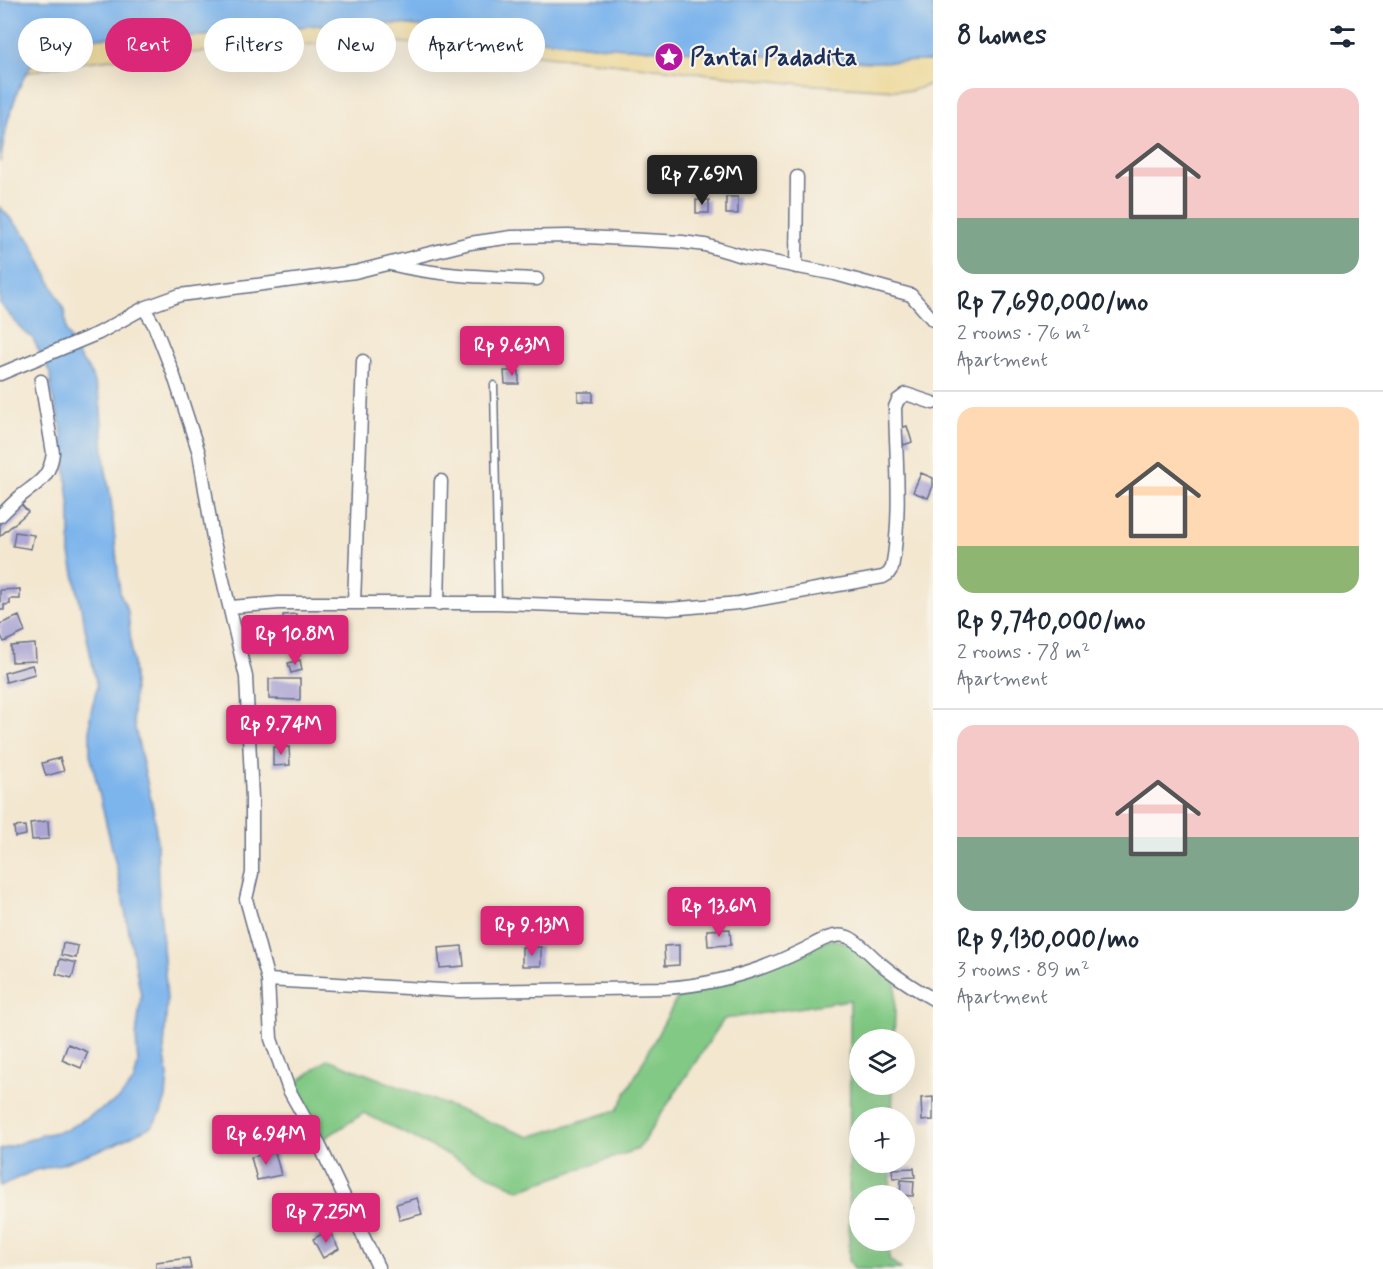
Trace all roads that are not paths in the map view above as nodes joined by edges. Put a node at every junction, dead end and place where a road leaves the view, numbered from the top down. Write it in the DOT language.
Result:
graph roads {
  1 [pos="797,177"];
  2 [pos="388,263"];
  3 [pos="796,267"];
  4 [pos="537,279"];
  5 [pos="144,308"];
  6 [pos="933,320"];
  7 [pos="363,361"];
  8 [pos="2,373"];
  9 [pos="41,381"];
  10 [pos="494,385"];
  11 [pos="933,403"];
  12 [pos="441,481"];
  13 [pos="0,516"];
  14 [pos="354,603"];
  15 [pos="498,603"];
  16 [pos="438,604"];
  17 [pos="231,607"];
  18 [pos="268,980"];
  19 [pos="933,999"];
  20 [pos="379,1269"];
  1 -- 3 [label="street"];
  2 -- 3 [label="street"];
  2 -- 4 [label="street"];
  2 -- 5 [label="street"];
  3 -- 6 [label="street"];
  5 -- 8 [label="street"];
  5 -- 17 [label="street"];
  7 -- 14 [label="street"];
  9 -- 13 [label="street"];
  10 -- 15 [label="lane"];
  11 -- 15 [label="street"];
  12 -- 16 [label="street"];
  14 -- 16 [label="street"];
  14 -- 17 [label="street"];
  15 -- 16 [label="street"];
  17 -- 18 [label="street"];
  18 -- 19 [label="street"];
  18 -- 20 [label="street"];
}
